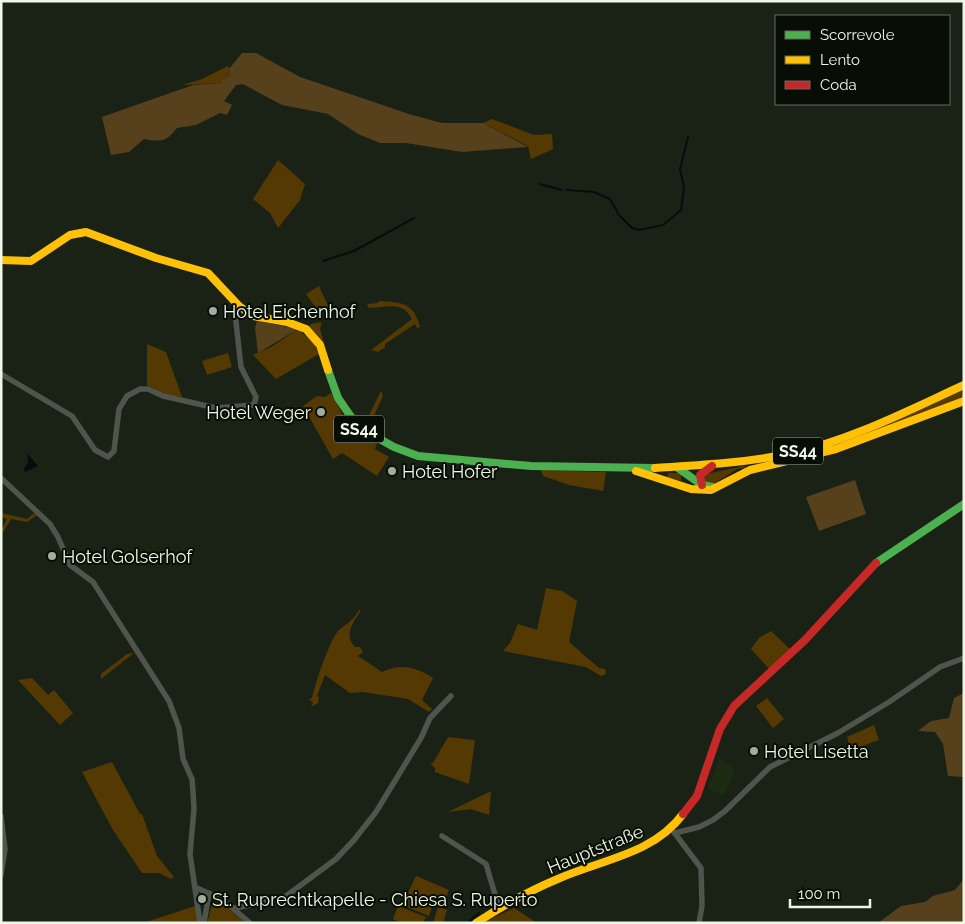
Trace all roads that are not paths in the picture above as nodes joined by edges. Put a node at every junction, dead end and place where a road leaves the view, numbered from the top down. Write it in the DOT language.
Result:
graph roads {
  1 [pos="1,260"];
  2 [pos="239,306"];
  3 [pos="1,374"];
  4 [pos="964,385"];
  5 [pos="964,401"];
  6 [pos="695,466"];
  7 [pos="712,466"];
  8 [pos="610,468"];
  9 [pos="678,468"];
  10 [pos="686,471"];
  11 [pos="1,478"];
  12 [pos="704,486"];
  13 [pos="717,486"];
  14 [pos="694,490"];
  15 [pos="964,504"];
  16 [pos="964,658"];
  17 [pos="450,696"];
  18 [pos="1,816"];
  19 [pos="673,831"];
  20 [pos="442,836"];
  21 [pos="1,875"];
  22 [pos="196,888"];
  23 [pos="209,892"];
  24 [pos="235,908"];
  25 [pos="499,908"];
  26 [pos="202,923"];
  27 [pos="250,923"];
  28 [pos="476,923"];
  29 [pos="699,923"];
  1 -- 2 [label="street, SS44"];
  2 -- 3 [label="street"];
  2 -- 8 [label="street, SS44"];
  4 -- 7 [label="street, SS44"];
  5 -- 13 [label="street"];
  6 -- 7 [label="street, SS44"];
  6 -- 9 [label="street, SS44"];
  6 -- 10 [label="street"];
  7 -- 12 [label="street"];
  8 -- 9 [label="street, SS44"];
  8 -- 14 [label="street"];
  9 -- 10 [label="street"];
  10 -- 12 [label="street"];
  10 -- 14 [label="street"];
  11 -- 22 [label="street"];
  12 -- 13 [label="street"];
  13 -- 14 [label="street"];
  15 -- 19 [label="street, Hauptstraße"];
  16 -- 19 [label="street"];
  17 -- 24 [label="street"];
  18 -- 21 [label="street"];
  19 -- 25 [label="street, Hauptstraße"];
  19 -- 29 [label="street"];
  20 -- 25 [label="street"];
  22 -- 23 [label="street"];
  22 -- 26 [label="street"];
  23 -- 24 [label="street"];
  23 -- 26 [label="street"];
  24 -- 27 [label="street"];
  25 -- 28 [label="street, Hauptstraße"];
}
